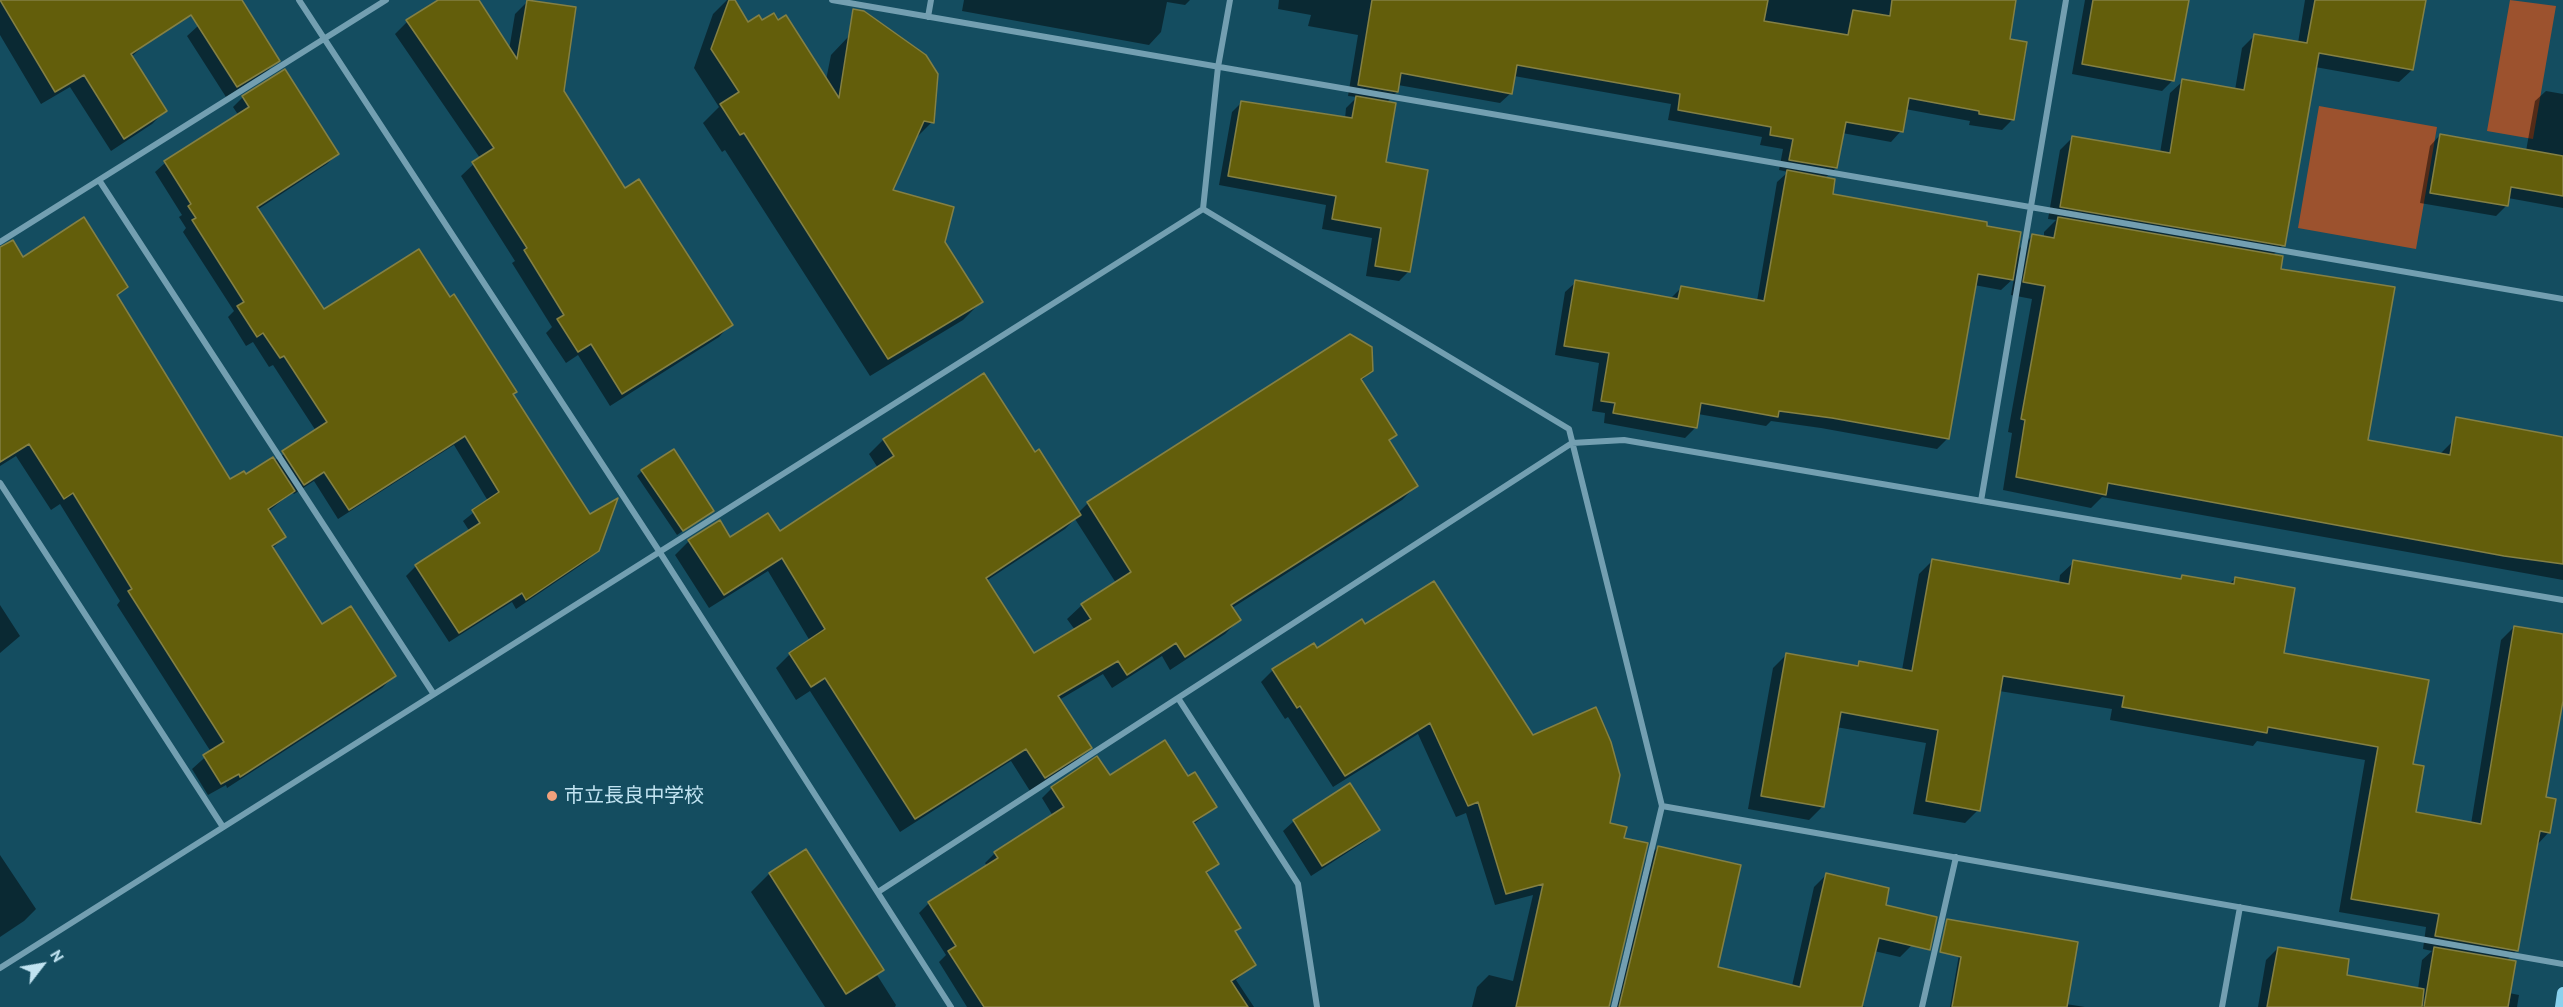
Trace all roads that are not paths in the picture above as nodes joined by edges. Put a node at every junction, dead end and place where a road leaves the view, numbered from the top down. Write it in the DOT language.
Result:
graph roads {
  1 [pos="299,0"];
  2 [pos="386,0"];
  3 [pos="832,0"];
  4 [pos="931,0"];
  5 [pos="1230,0"];
  6 [pos="2066,0"];
  7 [pos="928,16"];
  8 [pos="325,39"];
  9 [pos="1218,67"];
  10 [pos="99,180"];
  11 [pos="2031,207"];
  12 [pos="1203,209"];
  13 [pos="0,242"];
  14 [pos="2563,299"];
  15 [pos="1572,443"];
  16 [pos="0,483"];
  17 [pos="1982,501"];
  18 [pos="659,551"];
  19 [pos="2563,600"];
  20 [pos="433,693"];
  21 [pos="1178,699"];
  22 [pos="1662,806"];
  23 [pos="223,827"];
  24 [pos="1956,857"];
  25 [pos="878,892"];
  26 [pos="2240,907"];
  27 [pos="2563,964"];
  28 [pos="0,968"];
  29 [pos="2563,993"];
  30 [pos="951,1007"];
  31 [pos="1317,1007"];
  32 [pos="1614,1007"];
  33 [pos="1922,1007"];
  34 [pos="2222,1007"];
  35 [pos="2561,1007"];
  1 -- 8 [label="street"];
  2 -- 8 [label="street"];
  3 -- 7 [label="street"];
  4 -- 7 [label="street"];
  5 -- 9 [label="street"];
  6 -- 11 [label="street"];
  7 -- 9 [label="street"];
  8 -- 10 [label="street"];
  8 -- 18 [label="street"];
  9 -- 11 [label="street"];
  9 -- 12 [label="street"];
  10 -- 13 [label="street"];
  10 -- 20 [label="street"];
  11 -- 14 [label="street"];
  11 -- 17 [label="street"];
  12 -- 15 [label="street"];
  12 -- 18 [label="street"];
  15 -- 17 [label="street"];
  15 -- 21 [label="street"];
  15 -- 22 [label="street"];
  16 -- 23 [label="street"];
  17 -- 19 [label="street"];
  18 -- 20 [label="street"];
  18 -- 25 [label="street"];
  20 -- 23 [label="street"];
  21 -- 25 [label="street"];
  21 -- 31 [label="street"];
  22 -- 24 [label="street"];
  22 -- 32 [label="street"];
  23 -- 28 [label="street"];
  24 -- 26 [label="street"];
  24 -- 33 [label="street"];
  25 -- 30 [label="street"];
  26 -- 27 [label="street"];
  26 -- 34 [label="street"];
  29 -- 35 [label="street"];
}
